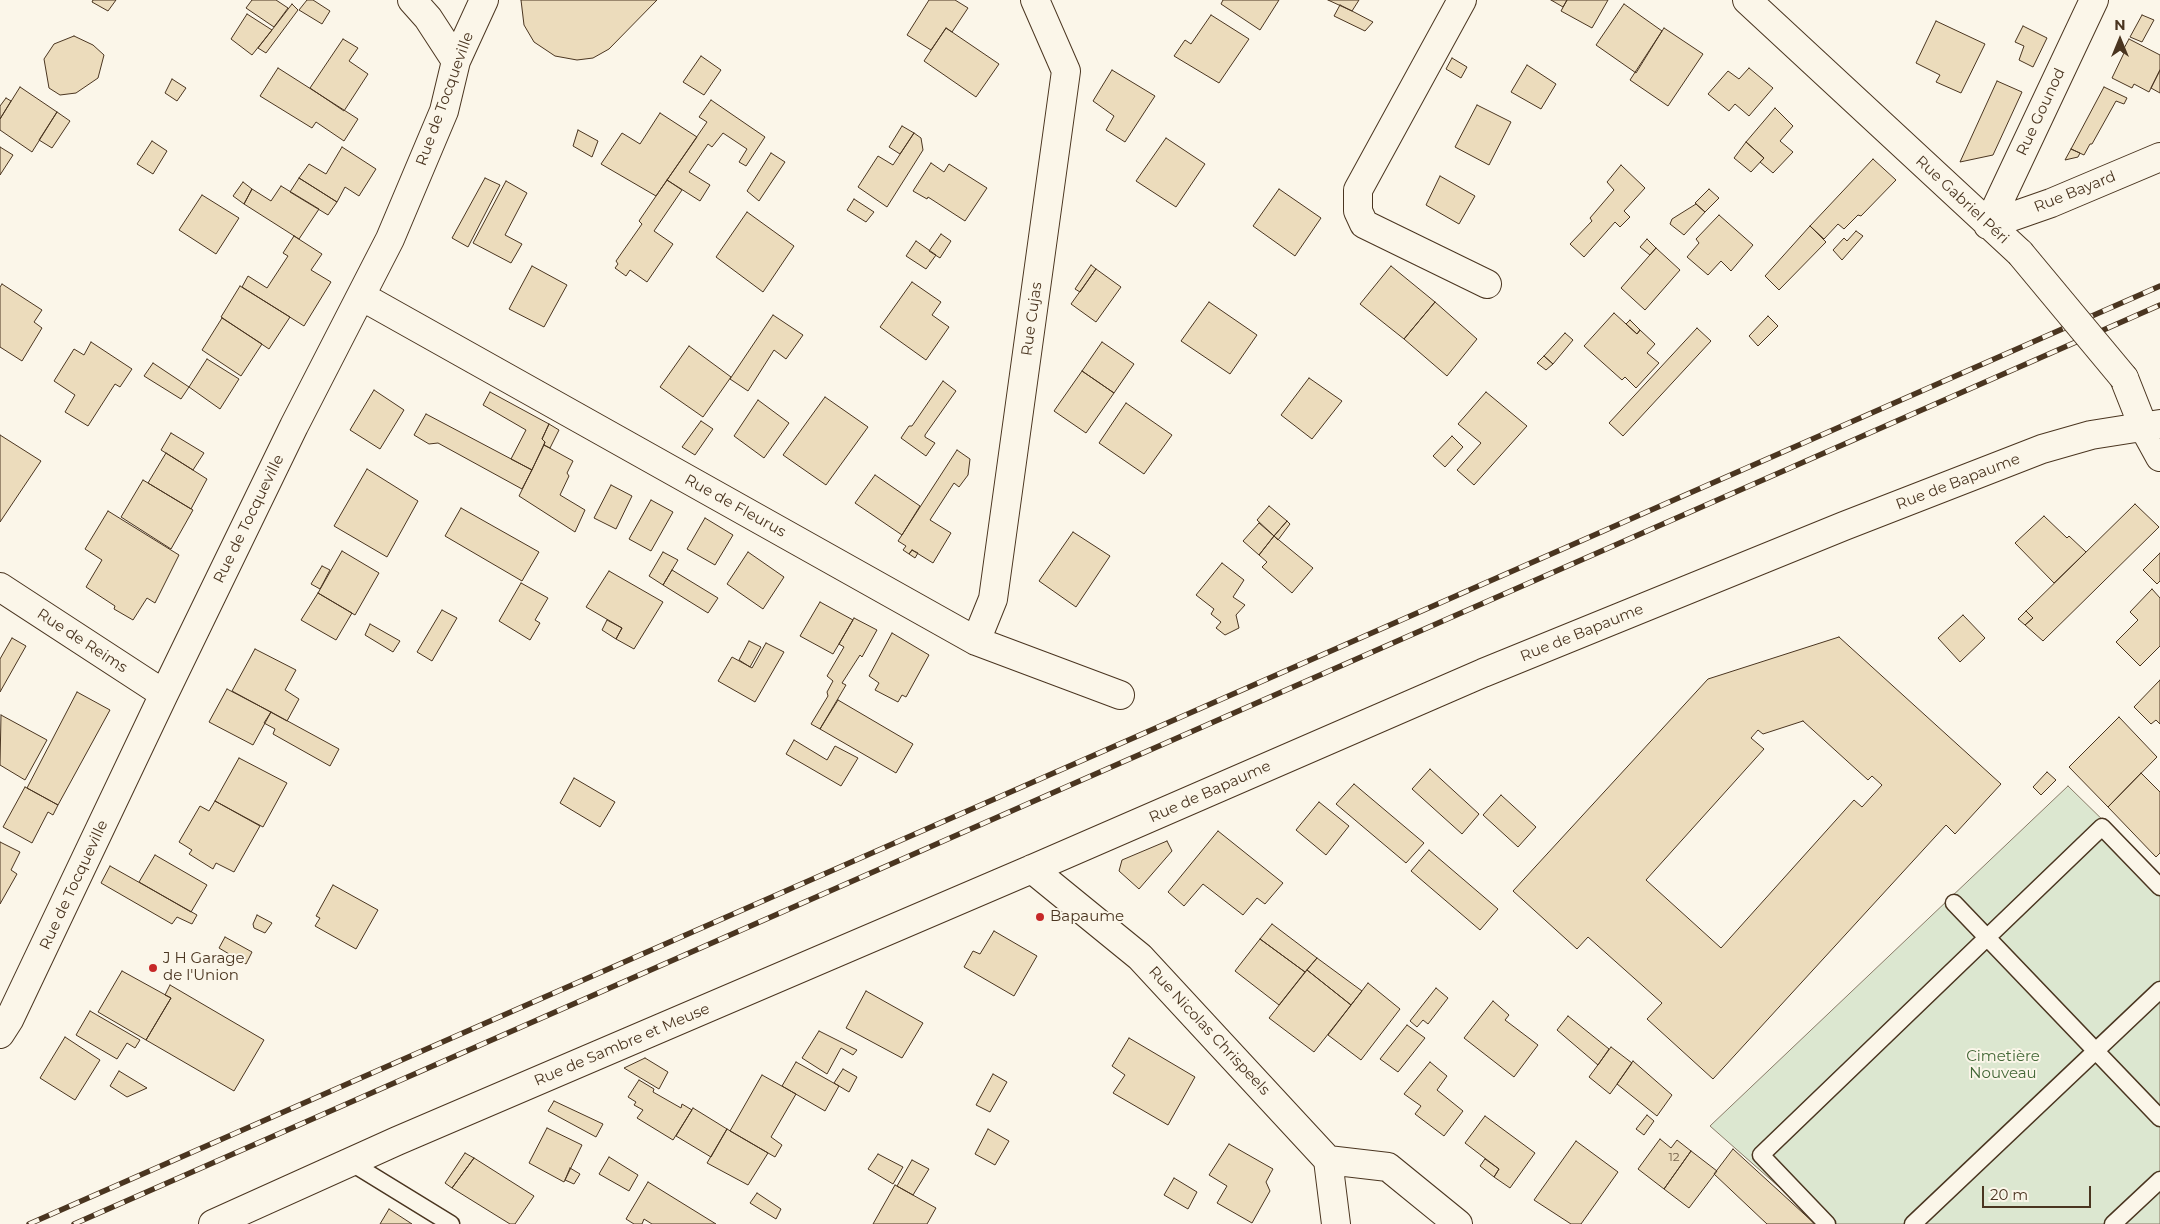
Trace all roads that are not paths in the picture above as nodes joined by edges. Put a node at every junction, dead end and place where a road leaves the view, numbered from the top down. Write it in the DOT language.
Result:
graph roads {
  1 [pos="412,0"];
  2 [pos="484,0"];
  3 [pos="1035,0"];
  4 [pos="1462,0"];
  5 [pos="1747,0"];
  6 [pos="2094,0"];
  7 [pos="456,61"];
  8 [pos="2160,157"];
  9 [pos="1988,225"];
  10 [pos="1487,284"];
  11 [pos="361,296"];
  12 [pos="2151,425"];
  13 [pos="2160,457"];
  14 [pos="0,587"];
  15 [pos="976,641"];
  16 [pos="164,694"];
  17 [pos="1120,695"];
  18 [pos="1032,869"];
  19 [pos="2160,886"];
  20 [pos="1954,903"];
  21 [pos="1988,938"];
  22 [pos="2160,990"];
  23 [pos="0,1034"];
  24 [pos="2096,1051"];
  25 [pos="2160,1118"];
  26 [pos="1328,1160"];
  27 [pos="350,1162"];
  28 [pos="2160,1180"];
  29 [pos="1333,1222"];
  30 [pos="213,1224"];
  31 [pos="451,1224"];
  32 [pos="1458,1224"];
  33 [pos="1827,1224"];
  34 [pos="1914,1224"];
  35 [pos="2113,1224"];
  1 -- 7 [label="street"];
  2 -- 7 [label="street, Rue de Tocqueville"];
  3 -- 15 [label="street, Rue Cujas"];
  4 -- 10 [label="street"];
  5 -- 9 [label="street, Rue Gabriel Péri"];
  6 -- 9 [label="street, Rue Gounod"];
  7 -- 11 [label="street, Rue de Tocqueville"];
  8 -- 9 [label="street, Rue Bayard"];
  9 -- 12 [label="street, Rue Gabriel Péri, bridge"];
  11 -- 15 [label="street, Rue de Fleurus"];
  11 -- 16 [label="street, Rue de Tocqueville"];
  12 -- 13 [label="street, Rue Gabriel Péri"];
  12 -- 18 [label="street, Rue de Bapaume"];
  14 -- 16 [label="street, Rue de Reims"];
  15 -- 17 [label="street, Rue de Fleurus"];
  16 -- 23 [label="street, Rue de Tocqueville"];
  18 -- 26 [label="street, Rue Nicolas Chrispeels"];
  18 -- 27 [label="street, Rue de Sambre et Meuse"];
  19 -- 21 [label="lane"];
  20 -- 21 [label="lane"];
  21 -- 24 [label="lane"];
  21 -- 33 [label="lane"];
  22 -- 24 [label="lane"];
  24 -- 25 [label="lane"];
  24 -- 34 [label="lane"];
  26 -- 29 [label="street"];
  26 -- 32 [label="street"];
  27 -- 30 [label="street, Rue de Sambre et Meuse"];
  27 -- 31 [label="lane"];
  28 -- 35 [label="lane"];
}
